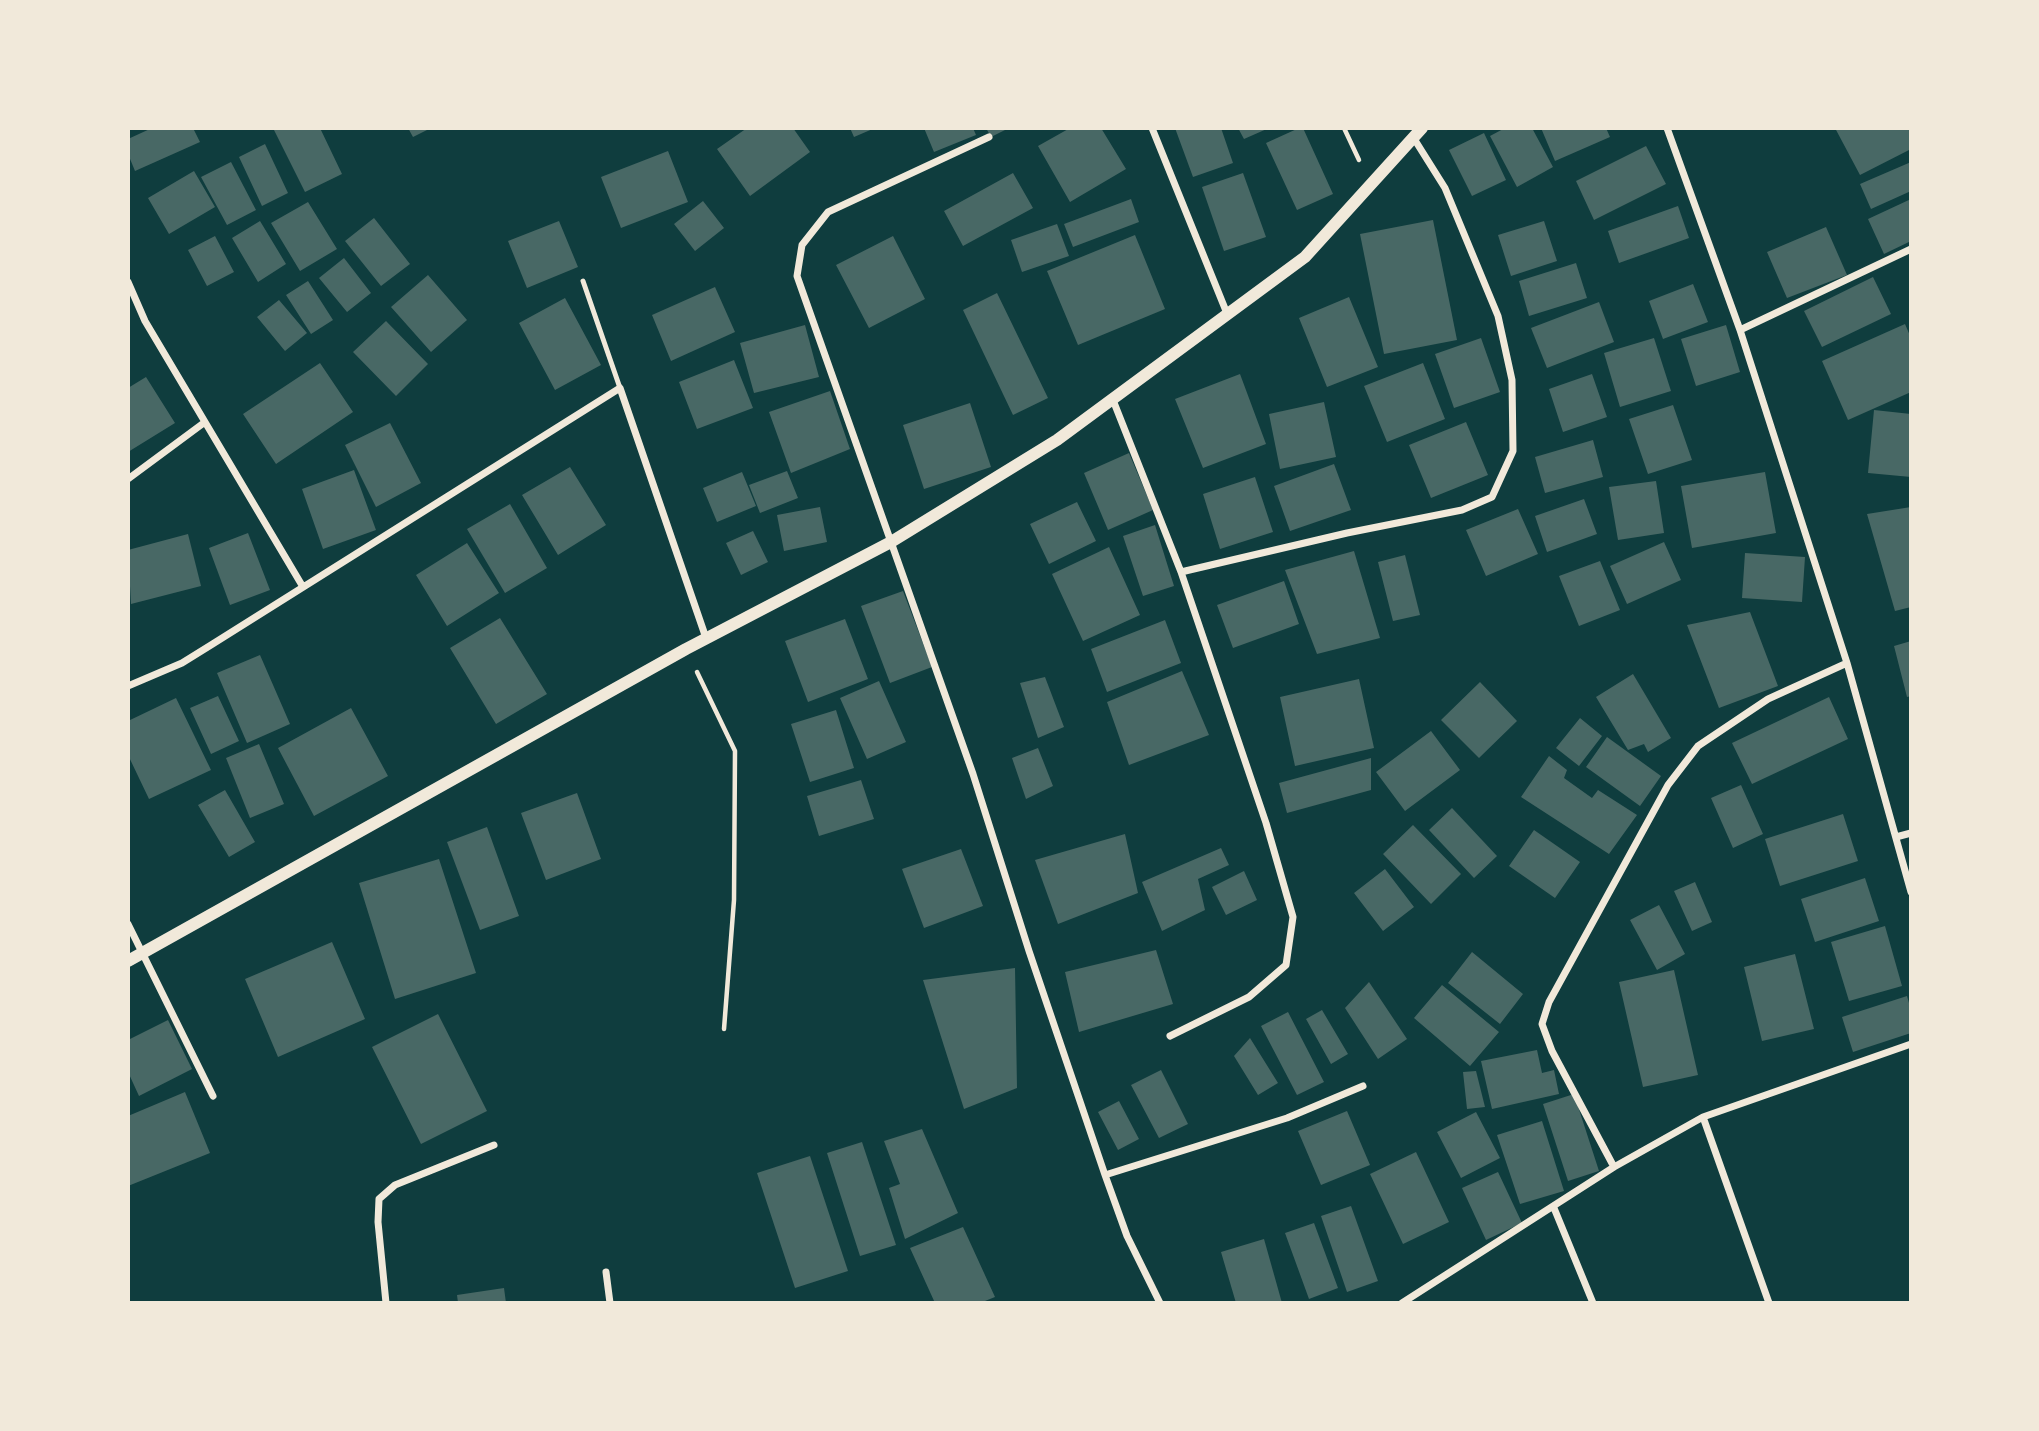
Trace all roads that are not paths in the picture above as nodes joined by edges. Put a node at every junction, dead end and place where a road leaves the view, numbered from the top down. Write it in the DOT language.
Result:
graph roads {
  1 [pos="1152,128"];
  2 [pos="1667,128"];
  3 [pos="1418,132"];
  4 [pos="989,137"];
  5 [pos="1911,249"];
  6 [pos="583,281"];
  7 [pos="128,282"];
  8 [pos="1228,316"];
  9 [pos="1740,330"];
  10 [pos="620,388"];
  11 [pos="1113,400"];
  12 [pos="205,422"];
  13 [pos="128,479"];
  14 [pos="891,542"];
  15 [pos="1181,572"];
  16 [pos="303,587"];
  17 [pos="706,638"];
  18 [pos="1847,663"];
  19 [pos="128,686"];
  20 [pos="1911,832"];
  21 [pos="1896,837"];
  22 [pos="1911,892"];
  23 [pos="128,924"];
  24 [pos="140,954"];
  25 [pos="128,961"];
  26 [pos="1170,1036"];
  27 [pos="1911,1044"];
  28 [pos="1363,1086"];
  29 [pos="213,1096"];
  30 [pos="1703,1117"];
  31 [pos="494,1145"];
  32 [pos="1614,1167"];
  33 [pos="1105,1175"];
  34 [pos="1554,1208"];
  35 [pos="606,1272"];
  36 [pos="386,1303"];
  37 [pos="610,1303"];
  38 [pos="1160,1303"];
  39 [pos="1402,1303"];
  40 [pos="1593,1303"];
  41 [pos="1769,1303"];
  1 -- 8 [label="street"];
  2 -- 9 [label="street"];
  3 -- 8 [label="street"];
  3 -- 15 [label="street"];
  4 -- 14 [label="street"];
  5 -- 9 [label="street"];
  6 -- 10 [label="lane"];
  7 -- 12 [label="street"];
  8 -- 11 [label="street"];
  9 -- 18 [label="street"];
  10 -- 16 [label="street"];
  10 -- 17 [label="street"];
  11 -- 14 [label="street"];
  11 -- 15 [label="street"];
  12 -- 13 [label="street"];
  12 -- 16 [label="street"];
  14 -- 17 [label="street"];
  14 -- 33 [label="street"];
  15 -- 26 [label="street"];
  16 -- 19 [label="street"];
  17 -- 24 [label="street"];
  18 -- 21 [label="street"];
  18 -- 32 [label="street"];
  20 -- 21 [label="street"];
  21 -- 22 [label="street"];
  23 -- 24 [label="street"];
  24 -- 25 [label="street"];
  24 -- 29 [label="street"];
  27 -- 30 [label="street"];
  28 -- 33 [label="street"];
  30 -- 32 [label="street"];
  30 -- 41 [label="street"];
  31 -- 36 [label="street"];
  32 -- 34 [label="street"];
  33 -- 38 [label="street"];
  34 -- 39 [label="street"];
  34 -- 40 [label="street"];
  35 -- 37 [label="street"];
}
